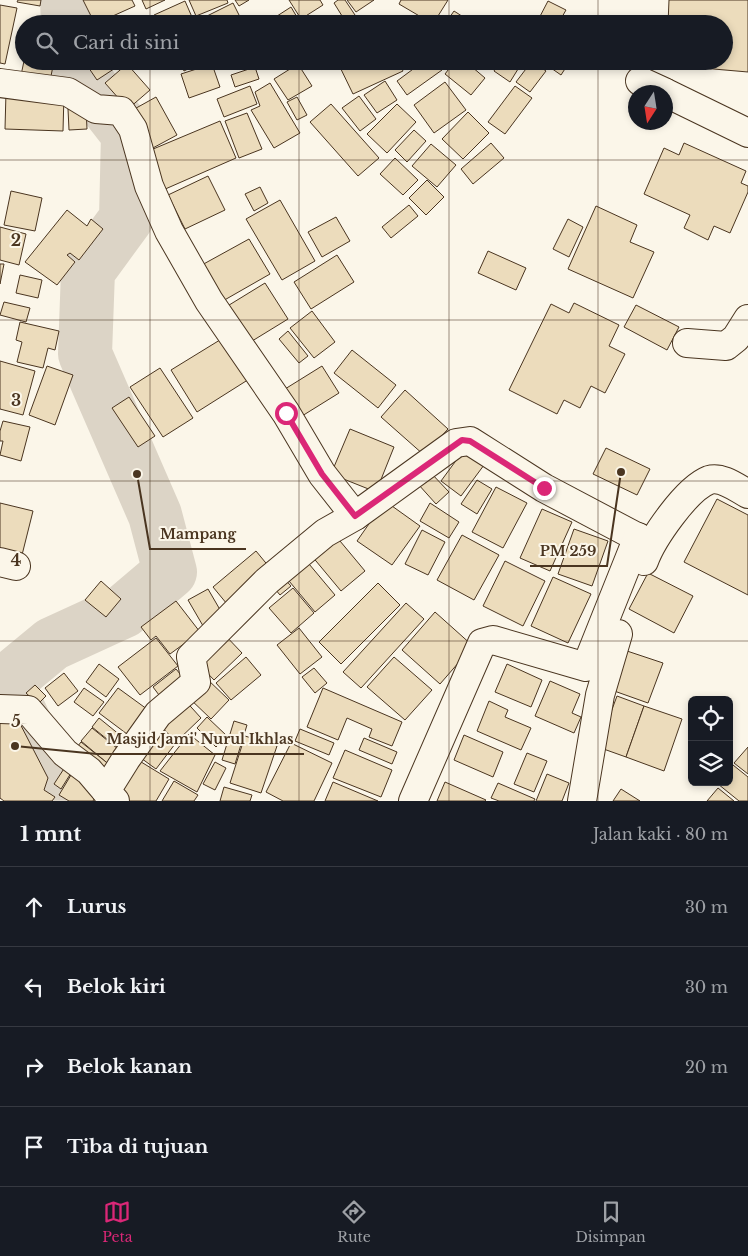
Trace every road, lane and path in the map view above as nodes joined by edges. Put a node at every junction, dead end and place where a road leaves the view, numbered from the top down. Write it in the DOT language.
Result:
graph roads {
  1 [pos="640,81"];
  2 [pos="0,83"];
  3 [pos="648,85"];
  4 [pos="673,97"];
  5 [pos="748,133"];
  6 [pos="748,319"];
  7 [pos="687,343"];
  8 [pos="748,494"];
  9 [pos="355,516"];
  10 [pos="644,540"];
  11 [pos="9,710"];
  12 [pos="111,796"];
  13 [pos="413,801"];
  14 [pos="582,801"];
  1 -- 3 [label="street"];
  2 -- 9 [label="street"];
  4 -- 5 [label="street"];
  6 -- 7 [label="street"];
  8 -- 10 [label="street"];
  9 -- 10 [label="street"];
  9 -- 12 [label="street"];
  10 -- 13 [label="street"];
  10 -- 14 [label="street"];
  11 -- 12 [label="street"];
}
